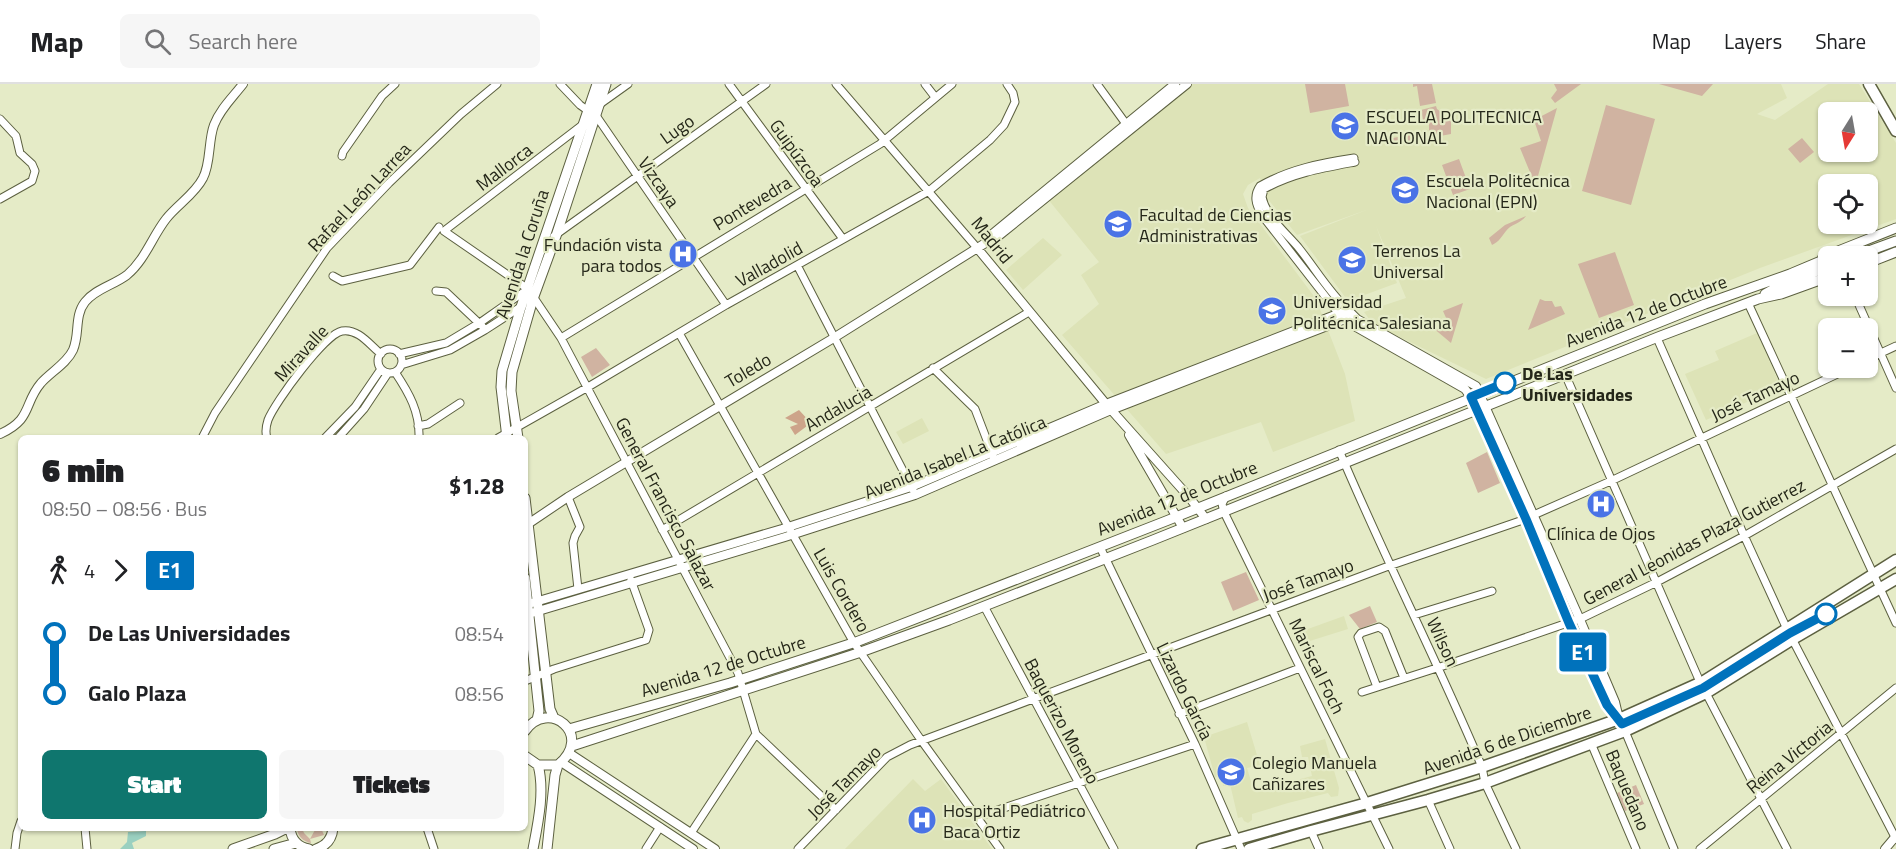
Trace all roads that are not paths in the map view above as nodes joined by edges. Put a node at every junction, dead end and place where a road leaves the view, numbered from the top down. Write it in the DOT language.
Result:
graph roads {
  1 [pos="243,84"];
  2 [pos="395,84"];
  3 [pos="497,84"];
  4 [pos="560,84"];
  5 [pos="597,84"];
  6 [pos="606,84"];
  7 [pos="628,84"];
  8 [pos="729,84"];
  9 [pos="766,84"];
  10 [pos="836,84"];
  11 [pos="925,84"];
  12 [pos="951,84"];
  13 [pos="1007,84"];
  14 [pos="1097,84"];
  15 [pos="1175,84"];
  16 [pos="1187,84"];
  17 [pos="1869,84"];
  18 [pos="935,97"];
  19 [pos="741,102"];
  20 [pos="599,105"];
  21 [pos="591,113"];
  22 [pos="0,119"];
  23 [pos="582,126"];
  24 [pos="1128,127"];
  25 [pos="1896,131"];
  26 [pos="884,141"];
  27 [pos="342,156"];
  28 [pos="1352,160"];
  29 [pos="637,176"];
  30 [pos="804,189"];
  31 [pos="929,191"];
  32 [pos="0,199"];
  33 [pos="1896,228"];
  34 [pos="441,229"];
  35 [pos="546,233"];
  36 [pos="1896,234"];
  37 [pos="556,237"];
  38 [pos="843,239"];
  39 [pos="1896,241"];
  40 [pos="1862,246"];
  41 [pos="1896,247"];
  42 [pos="1878,248"];
  43 [pos="978,249"];
  44 [pos="1896,252"];
  45 [pos="1878,253"];
  46 [pos="693,257"];
  47 [pos="1878,258"];
  48 [pos="1818,262"];
  49 [pos="797,265"];
  50 [pos="1818,273"];
  51 [pos="1790,274"];
  52 [pos="333,276"];
  53 [pos="1818,281"];
  54 [pos="528,290"];
  55 [pos="436,291"];
  56 [pos="533,299"];
  57 [pos="1758,299"];
  58 [pos="1748,303"];
  59 [pos="726,305"];
  60 [pos="1859,306"];
  61 [pos="521,307"];
  62 [pos="1029,312"];
  63 [pos="1346,315"];
  64 [pos="1675,316"];
  65 [pos="481,322"];
  66 [pos="485,330"];
  67 [pos="679,333"];
  68 [pos="835,337"];
  69 [pos="561,338"];
  70 [pos="1657,338"];
  71 [pos="1608,343"];
  72 [pos="1896,346"];
  73 [pos="1880,353"];
  74 [pos="381,354"];
  75 [pos="399,354"];
  76 [pos="1596,362"];
  77 [pos="402,365"];
  78 [pos="933,368"];
  79 [pos="388,371"];
  80 [pos="1565,374"];
  81 [pos="1829,378"];
  82 [pos="588,387"];
  83 [pos="1896,388"];
  84 [pos="1475,395"];
  85 [pos="1791,396"];
  86 [pos="460,403"];
  87 [pos="719,406"];
  88 [pos="1108,407"];
  89 [pos="870,408"];
  90 [pos="1481,408"];
  91 [pos="1119,418"];
  92 [pos="418,426"];
  93 [pos="517,433"];
  94 [pos="0,434"];
  95 [pos="204,435"];
  96 [pos="267,435"];
  97 [pos="328,435"];
  98 [pos="341,435"];
  99 [pos="419,435"];
  100 [pos="504,435"];
  101 [pos="1701,438"];
  102 [pos="1896,449"];
  103 [pos="1339,450"];
  104 [pos="994,457"];
  105 [pos="627,461"];
  106 [pos="1344,463"];
  107 [pos="758,473"];
  108 [pos="1613,480"];
  109 [pos="1832,485"];
  110 [pos="913,491"];
  111 [pos="1226,496"];
  112 [pos="568,497"];
  113 [pos="1198,508"];
  114 [pos="1224,512"];
  115 [pos="1177,516"];
  116 [pos="1529,517"];
  117 [pos="1206,519"];
  118 [pos="528,524"];
  119 [pos="1183,528"];
  120 [pos="662,530"];
  121 [pos="791,531"];
  122 [pos="528,532"];
  123 [pos="1744,536"];
  124 [pos="1100,547"];
  125 [pos="1105,558"];
  126 [pos="678,560"];
  127 [pos="1896,560"];
  128 [pos="1390,566"];
  129 [pos="682,569"];
  130 [pos="629,574"];
  131 [pos="1873,575"];
  132 [pos="1896,579"];
  133 [pos="633,584"];
  134 [pos="1655,584"];
  135 [pos="1880,589"];
  136 [pos="578,590"];
  137 [pos="1492,591"];
  138 [pos="984,606"];
  139 [pos="538,607"];
  140 [pos="1273,609"];
  141 [pos="528,610"];
  142 [pos="1414,615"];
  143 [pos="528,618"];
  144 [pos="1580,619"];
  145 [pos="1569,623"];
  146 [pos="1896,623"];
  147 [pos="1787,628"];
  148 [pos="1793,639"];
  149 [pos="854,643"];
  150 [pos="861,652"];
  151 [pos="1151,655"];
  152 [pos="1300,668"];
  153 [pos="1439,668"];
  154 [pos="546,672"];
  155 [pos="536,678"];
  156 [pos="1404,678"];
  157 [pos="528,680"];
  158 [pos="741,680"];
  159 [pos="1700,682"];
  160 [pos="1377,687"];
  161 [pos="1896,688"];
  162 [pos="743,691"];
  163 [pos="1362,692"];
  164 [pos="1706,693"];
  165 [pos="1033,699"];
  166 [pos="1179,714"];
  167 [pos="554,718"];
  168 [pos="1619,719"];
  169 [pos="537,720"];
  170 [pos="528,727"];
  171 [pos="569,729"];
  172 [pos="1624,731"];
  173 [pos="756,734"];
  174 [pos="1841,734"];
  175 [pos="921,740"];
  176 [pos="1591,743"];
  177 [pos="1195,744"];
  178 [pos="571,750"];
  179 [pos="530,761"];
  180 [pos="560,763"];
  181 [pos="1482,767"];
  182 [pos="1077,783"];
  183 [pos="1485,783"];
  184 [pos="1761,798"];
  185 [pos="1428,801"];
  186 [pos="1367,803"];
  187 [pos="836,810"];
  188 [pos="1373,815"];
  189 [pos="978,817"];
  190 [pos="660,827"];
  191 [pos="18,830"];
  192 [pos="85,831"];
  193 [pos="282,831"];
  194 [pos="290,831"];
  195 [pos="334,831"];
  196 [pos="428,831"];
  197 [pos="1311,831"];
  198 [pos="691,833"];
  199 [pos="1896,838"];
  200 [pos="296,843"];
  201 [pos="1239,844"];
  202 [pos="321,848"];
  203 [pos="15,849"];
  204 [pos="87,849"];
  205 [pos="233,849"];
  206 [pos="274,849"];
  207 [pos="309,849"];
  208 [pos="434,849"];
  209 [pos="532,849"];
  210 [pos="547,849"];
  211 [pos="646,849"];
  212 [pos="693,849"];
  213 [pos="715,849"];
  214 [pos="798,849"];
  215 [pos="1000,849"];
  216 [pos="1114,849"];
  217 [pos="1202,849"];
  218 [pos="1250,849"];
  219 [pos="1319,849"];
  220 [pos="1389,849"];
  221 [pos="1450,849"];
  222 [pos="1516,849"];
  223 [pos="1636,849"];
  224 [pos="1674,849"];
  225 [pos="1700,849"];
  226 [pos="1787,849"];
  227 [pos="1885,849"];
  1 -- 94 [label="street"];
  2 -- 27 [label="street"];
  3 -- 95 [label="street, Rafael León Larrea"];
  4 -- 21 [label="street, Vizcaya"];
  5 -- 21 [label="main road, Avenida la Coruña"];
  6 -- 20 [label="main road, Avenida la Coruña"];
  7 -- 20 [label="street"];
  8 -- 19 [label="street, Guipúzcoa"];
  9 -- 19 [label="street, Lugo"];
  10 -- 26 [label="street, Madrid"];
  11 -- 18 [label="street"];
  12 -- 18 [label="street, Pontevedra"];
  13 -- 31 [label="street, Valladolid"];
  14 -- 24 [label="street"];
  15 -- 24 [label="street, Toledo"];
  16 -- 24 [label="street, Toledo"];
  17 -- 25 [label="main road"];
  18 -- 26 [label="street, Pontevedra"];
  19 -- 29 [label="street, Lugo"];
  19 -- 30 [label="street, Guipúzcoa"];
  20 -- 21 [label="main road, Avenida la Coruña"];
  21 -- 23 [label="main road, Avenida la Coruña"];
  21 -- 29 [label="street, Vizcaya"];
  21 -- 37 [label="main road, Avenida la Coruña"];
  22 -- 32 [label="street"];
  23 -- 34 [label="street, Mallorca"];
  23 -- 35 [label="main road, Avenida la Coruña"];
  24 -- 43 [label="street, Toledo"];
  26 -- 30 [label="street, Pontevedra"];
  26 -- 31 [label="street, Madrid"];
  28 -- 63 [label="street"];
  29 -- 37 [label="street, Lugo"];
  29 -- 46 [label="street, Vizcaya"];
  30 -- 38 [label="street, Guipúzcoa"];
  30 -- 46 [label="street, Pontevedra"];
  31 -- 38 [label="street, Valladolid"];
  31 -- 43 [label="street, Madrid"];
  33 -- 51 [label="main road, Avenida 12 de Octubre"];
  34 -- 52 [label="street, Mallorca"];
  34 -- 54 [label="street, General Francisco Salazar"];
  35 -- 37 [label="street"];
  35 -- 54 [label="main road, Avenida la Coruña"];
  36 -- 40 [label="main road, Avenida 12 de Octubre"];
  37 -- 56 [label="main road, Avenida la Coruña"];
  38 -- 49 [label="street, Valladolid"];
  39 -- 42 [label="main road"];
  41 -- 45 [label="main road"];
  43 -- 62 [label="street, Madrid"];
  43 -- 68 [label="street, Toledo"];
  44 -- 47 [label="main road"];
  46 -- 59 [label="street, Vizcaya"];
  46 -- 69 [label="street, Pontevedra"];
  48 -- 51 [label="main road, Avenida 12 de Octubre"];
  49 -- 59 [label="street, Valladolid"];
  49 -- 68 [label="street"];
  50 -- 57 [label="main road, Avenida 12 de Octubre"];
  51 -- 64 [label="main road, Avenida 12 de Octubre"];
  53 -- 57 [label="main road, Avenida 12 de Octubre"];
  54 -- 56 [label="street, General Francisco Salazar"];
  54 -- 61 [label="main road, Avenida la Coruña"];
  54 -- 65 [label="street"];
  55 -- 65 [label="street"];
  56 -- 61 [label="street"];
  56 -- 69 [label="street, General Francisco Salazar"];
  56 -- 93 [label="main road, Avenida la Coruña"];
  57 -- 58 [label="main road, Avenida 12 de Octubre"];
  58 -- 70 [label="main road, Avenida 12 de Octubre"];
  58 -- 85 [label="street"];
  59 -- 67 [label="street, Valladolid"];
  60 -- 73 [label="street"];
  61 -- 66 [label="street"];
  61 -- 100 [label="main road, Avenida la Coruña"];
  62 -- 78 [label="street, Andalucia"];
  62 -- 88 [label="street, Madrid"];
  63 -- 84 [label="street"];
  63 -- 88 [label="street, Avenida Isabel La Católica"];
  64 -- 70 [label="main road"];
  64 -- 71 [label="main road, Avenida 12 de Octubre"];
  65 -- 66 [label="street"];
  65 -- 75 [label="street"];
  66 -- 77 [label="street"];
  67 -- 82 [label="street, Valladolid"];
  67 -- 87 [label="street, Luis Cordero"];
  68 -- 87 [label="street, Toledo"];
  68 -- 89 [label="street"];
  69 -- 82 [label="street, General Francisco Salazar"];
  70 -- 76 [label="main road, Avenida 12 de Octubre"];
  70 -- 101 [label="street"];
  71 -- 76 [label="main road"];
  71 -- 84 [label="main road, Avenida 12 de Octubre"];
  72 -- 73 [label="street"];
  73 -- 83 [label="street"];
  74 -- 75 [label="street"];
  74 -- 79 [label="street"];
  74 -- 96 [label="street, Miravalle"];
  75 -- 77 [label="street"];
  76 -- 80 [label="main road, Avenida 12 de Octubre"];
  77 -- 79 [label="street"];
  78 -- 89 [label="street, Andalucia"];
  78 -- 104 [label="street"];
  79 -- 92 [label="street"];
  79 -- 97 [label="street"];
  79 -- 98 [label="street"];
  80 -- 90 [label="main road, Avenida 12 de Octubre"];
  80 -- 108 [label="street"];
  81 -- 85 [label="street, José Tamayo"];
  82 -- 93 [label="street, Valladolid"];
  82 -- 105 [label="street, General Francisco Salazar"];
  84 -- 90 [label="street"];
  84 -- 103 [label="main road, Avenida 12 de Octubre"];
  85 -- 101 [label="street, José Tamayo"];
  85 -- 109 [label="street"];
  86 -- 92 [label="street"];
  87 -- 105 [label="street, Toledo"];
  87 -- 107 [label="street, Luis Cordero"];
  88 -- 91 [label="street, Madrid"];
  88 -- 104 [label="street, Avenida Isabel La Católica"];
  89 -- 107 [label="street, Andalucia"];
  89 -- 110 [label="street"];
  90 -- 106 [label="main road, Avenida 12 de Octubre"];
  90 -- 116 [label="street"];
  91 -- 113 [label="street, Madrid"];
  91 -- 115 [label="street, Madrid"];
  92 -- 99 [label="street"];
  101 -- 108 [label="street, José Tamayo"];
  101 -- 123 [label="street"];
  102 -- 109 [label="street, General Leonidas Plaza Gutierrez"];
  103 -- 106 [label="street, Wilson"];
  103 -- 111 [label="main road, Avenida 12 de Octubre"];
  104 -- 110 [label="street, Avenida Isabel La Católica"];
  105 -- 112 [label="street, Toledo"];
  105 -- 120 [label="street, General Francisco Salazar"];
  106 -- 114 [label="main road, Avenida 12 de Octubre"];
  106 -- 128 [label="street, Wilson"];
  107 -- 120 [label="street, Andalucia"];
  107 -- 121 [label="street, Luis Cordero"];
  108 -- 116 [label="street, José Tamayo"];
  108 -- 134 [label="street"];
  109 -- 123 [label="street, General Leonidas Plaza Gutierrez"];
  109 -- 131 [label="street"];
  110 -- 121 [label="street, Avenida Isabel La Católica"];
  111 -- 113 [label="main road, Avenida 12 de Octubre"];
  111 -- 114 [label="street"];
  112 -- 118 [label="street, Toledo"];
  112 -- 136 [label="street"];
  113 -- 115 [label="main road, Avenida 12 de Octubre"];
  113 -- 117 [label="street, Madrid"];
  114 -- 117 [label="main road, Avenida 12 de Octubre"];
  114 -- 140 [label="street, Mariscal Foch"];
  115 -- 119 [label="street, Madrid"];
  115 -- 124 [label="main road, Avenida 12 de Octubre"];
  116 -- 128 [label="street, José Tamayo"];
  116 -- 144 [label="street"];
  116 -- 145 [label="street"];
  117 -- 119 [label="main road, Avenida 12 de Octubre"];
  119 -- 125 [label="main road, Avenida 12 de Octubre"];
  120 -- 126 [label="street, General Francisco Salazar"];
  121 -- 126 [label="street, Avenida Isabel La Católica"];
  121 -- 129 [label="street, Avenida Isabel La Católica"];
  121 -- 149 [label="street, Luis Cordero"];
  122 -- 139 [label="main road"];
  123 -- 134 [label="street, General Leonidas Plaza Gutierrez"];
  123 -- 147 [label="street"];
  124 -- 125 [label="street, Lizardo García"];
  124 -- 149 [label="main road, Avenida 12 de Octubre"];
  125 -- 138 [label="main road, Avenida 12 de Octubre"];
  125 -- 151 [label="street, Lizardo García"];
  126 -- 129 [label="street, General Francisco Salazar"];
  126 -- 130 [label="street, Avenida Isabel La Católica"];
  127 -- 131 [label="main road, Avenida 6 de Diciembre"];
  128 -- 140 [label="street, José Tamayo"];
  128 -- 142 [label="street, Wilson"];
  129 -- 133 [label="street, Avenida Isabel La Católica"];
  129 -- 158 [label="street, General Francisco Salazar"];
  130 -- 133 [label="street"];
  130 -- 136 [label="street, Avenida Isabel La Católica"];
  131 -- 135 [label="street"];
  131 -- 147 [label="main road, Avenida 6 de Diciembre"];
  132 -- 135 [label="main road, Avenida 6 de Diciembre"];
  133 -- 139 [label="street, Avenida Isabel La Católica"];
  133 -- 154 [label="street"];
  134 -- 144 [label="street, General Leonidas Plaza Gutierrez"];
  134 -- 159 [label="street"];
  135 -- 146 [label="street"];
  135 -- 148 [label="main road, Avenida 6 de Diciembre"];
  136 -- 139 [label="street, Avenida Isabel La Católica"];
  137 -- 142 [label="street"];
  138 -- 150 [label="main road, Avenida 12 de Octubre"];
  138 -- 165 [label="street, Baquerizo Moreno"];
  139 -- 141 [label="street, Avenida Isabel La Católica"];
  139 -- 154 [label="main road"];
  140 -- 151 [label="street, José Tamayo"];
  140 -- 152 [label="street, Mariscal Foch"];
  142 -- 153 [label="street, Wilson"];
  143 -- 155 [label="main road"];
  144 -- 145 [label="street, General Leonidas Plaza Gutierrez"];
  144 -- 168 [label="street"];
  145 -- 153 [label="street, General Leonidas Plaza Gutierrez"];
  145 -- 168 [label="street"];
  147 -- 148 [label="street"];
  147 -- 159 [label="main road, Avenida 6 de Diciembre"];
  148 -- 164 [label="main road, Avenida 6 de Diciembre"];
  148 -- 174 [label="street"];
  149 -- 150 [label="street, Luis Cordero"];
  149 -- 158 [label="main road, Avenida 12 de Octubre"];
  150 -- 162 [label="main road, Avenida 12 de Octubre"];
  150 -- 175 [label="street, Luis Cordero"];
  151 -- 165 [label="street, José Tamayo"];
  151 -- 166 [label="street, Lizardo García"];
  152 -- 166 [label="street"];
  152 -- 186 [label="street, Mariscal Foch"];
  153 -- 156 [label="street, General Leonidas Plaza Gutierrez"];
  153 -- 181 [label="street, Wilson"];
  154 -- 155 [label="street"];
  154 -- 167 [label="main road"];
  155 -- 157 [label="street"];
  155 -- 169 [label="main road"];
  156 -- 160 [label="street, General Leonidas Plaza Gutierrez"];
  156 -- 160 [label="street"];
  158 -- 162 [label="street, General Francisco Salazar"];
  158 -- 171 [label="main road, Avenida 12 de Octubre"];
  159 -- 168 [label="main road, Avenida 6 de Diciembre"];
  160 -- 163 [label="street, General Leonidas Plaza Gutierrez"];
  161 -- 174 [label="street, Reina Victoria"];
  162 -- 173 [label="street, General Francisco Salazar"];
  162 -- 178 [label="main road, Avenida 12 de Octubre"];
  164 -- 172 [label="main road, Avenida 6 de Diciembre"];
  164 -- 184 [label="street"];
  165 -- 175 [label="street, José Tamayo"];
  165 -- 182 [label="street, Baquerizo Moreno"];
  166 -- 177 [label="street, Lizardo García"];
  167 -- 169 [label="main road"];
  167 -- 171 [label="main road"];
  168 -- 172 [label="street"];
  168 -- 181 [label="main road, Avenida 6 de Diciembre"];
  169 -- 170 [label="main road"];
  171 -- 178 [label="main road"];
  172 -- 176 [label="main road, Avenida 6 de Diciembre"];
  172 -- 224 [label="street"];
  173 -- 187 [label="street, General Francisco Salazar"];
  173 -- 198 [label="street"];
  174 -- 184 [label="street, Reina Victoria"];
  174 -- 199 [label="street"];
  175 -- 187 [label="street, José Tamayo"];
  175 -- 189 [label="street, Luis Cordero"];
  176 -- 183 [label="main road, Avenida 6 de Diciembre"];
  176 -- 223 [label="street, Baquedano"];
  177 -- 182 [label="street"];
  177 -- 201 [label="street, Lizardo García"];
  178 -- 180 [label="main road"];
  178 -- 198 [label="street"];
  179 -- 180 [label="main road"];
  179 -- 209 [label="main road"];
  180 -- 190 [label="street"];
  180 -- 210 [label="main road"];
  181 -- 183 [label="street, Wilson"];
  181 -- 186 [label="main road, Avenida 6 de Diciembre"];
  182 -- 189 [label="street"];
  182 -- 216 [label="street, Baquerizo Moreno"];
  183 -- 185 [label="main road, Avenida 6 de Diciembre"];
  183 -- 222 [label="street, Wilson"];
  184 -- 225 [label="street, Reina Victoria"];
  184 -- 226 [label="street"];
  185 -- 188 [label="main road, Avenida 6 de Diciembre"];
  185 -- 221 [label="street"];
  186 -- 188 [label="street, Mariscal Foch"];
  186 -- 201 [label="main road, Avenida 6 de Diciembre"];
  187 -- 214 [label="street, José Tamayo"];
  188 -- 197 [label="main road, Avenida 6 de Diciembre"];
  188 -- 220 [label="street, Mariscal Foch"];
  189 -- 215 [label="street, Luis Cordero"];
  190 -- 211 [label="street"];
  190 -- 212 [label="street"];
  191 -- 203 [label="street"];
  192 -- 204 [label="street"];
  193 -- 205 [label="main road"];
  194 -- 200 [label="main road"];
  195 -- 202 [label="main road"];
  196 -- 208 [label="street"];
  197 -- 218 [label="main road, Avenida 6 de Diciembre"];
  197 -- 219 [label="street"];
  198 -- 213 [label="street"];
  199 -- 227 [label="street"];
  200 -- 206 [label="main road"];
  200 -- 207 [label="main road"];
  201 -- 217 [label="main road, Avenida 6 de Diciembre"];
}
